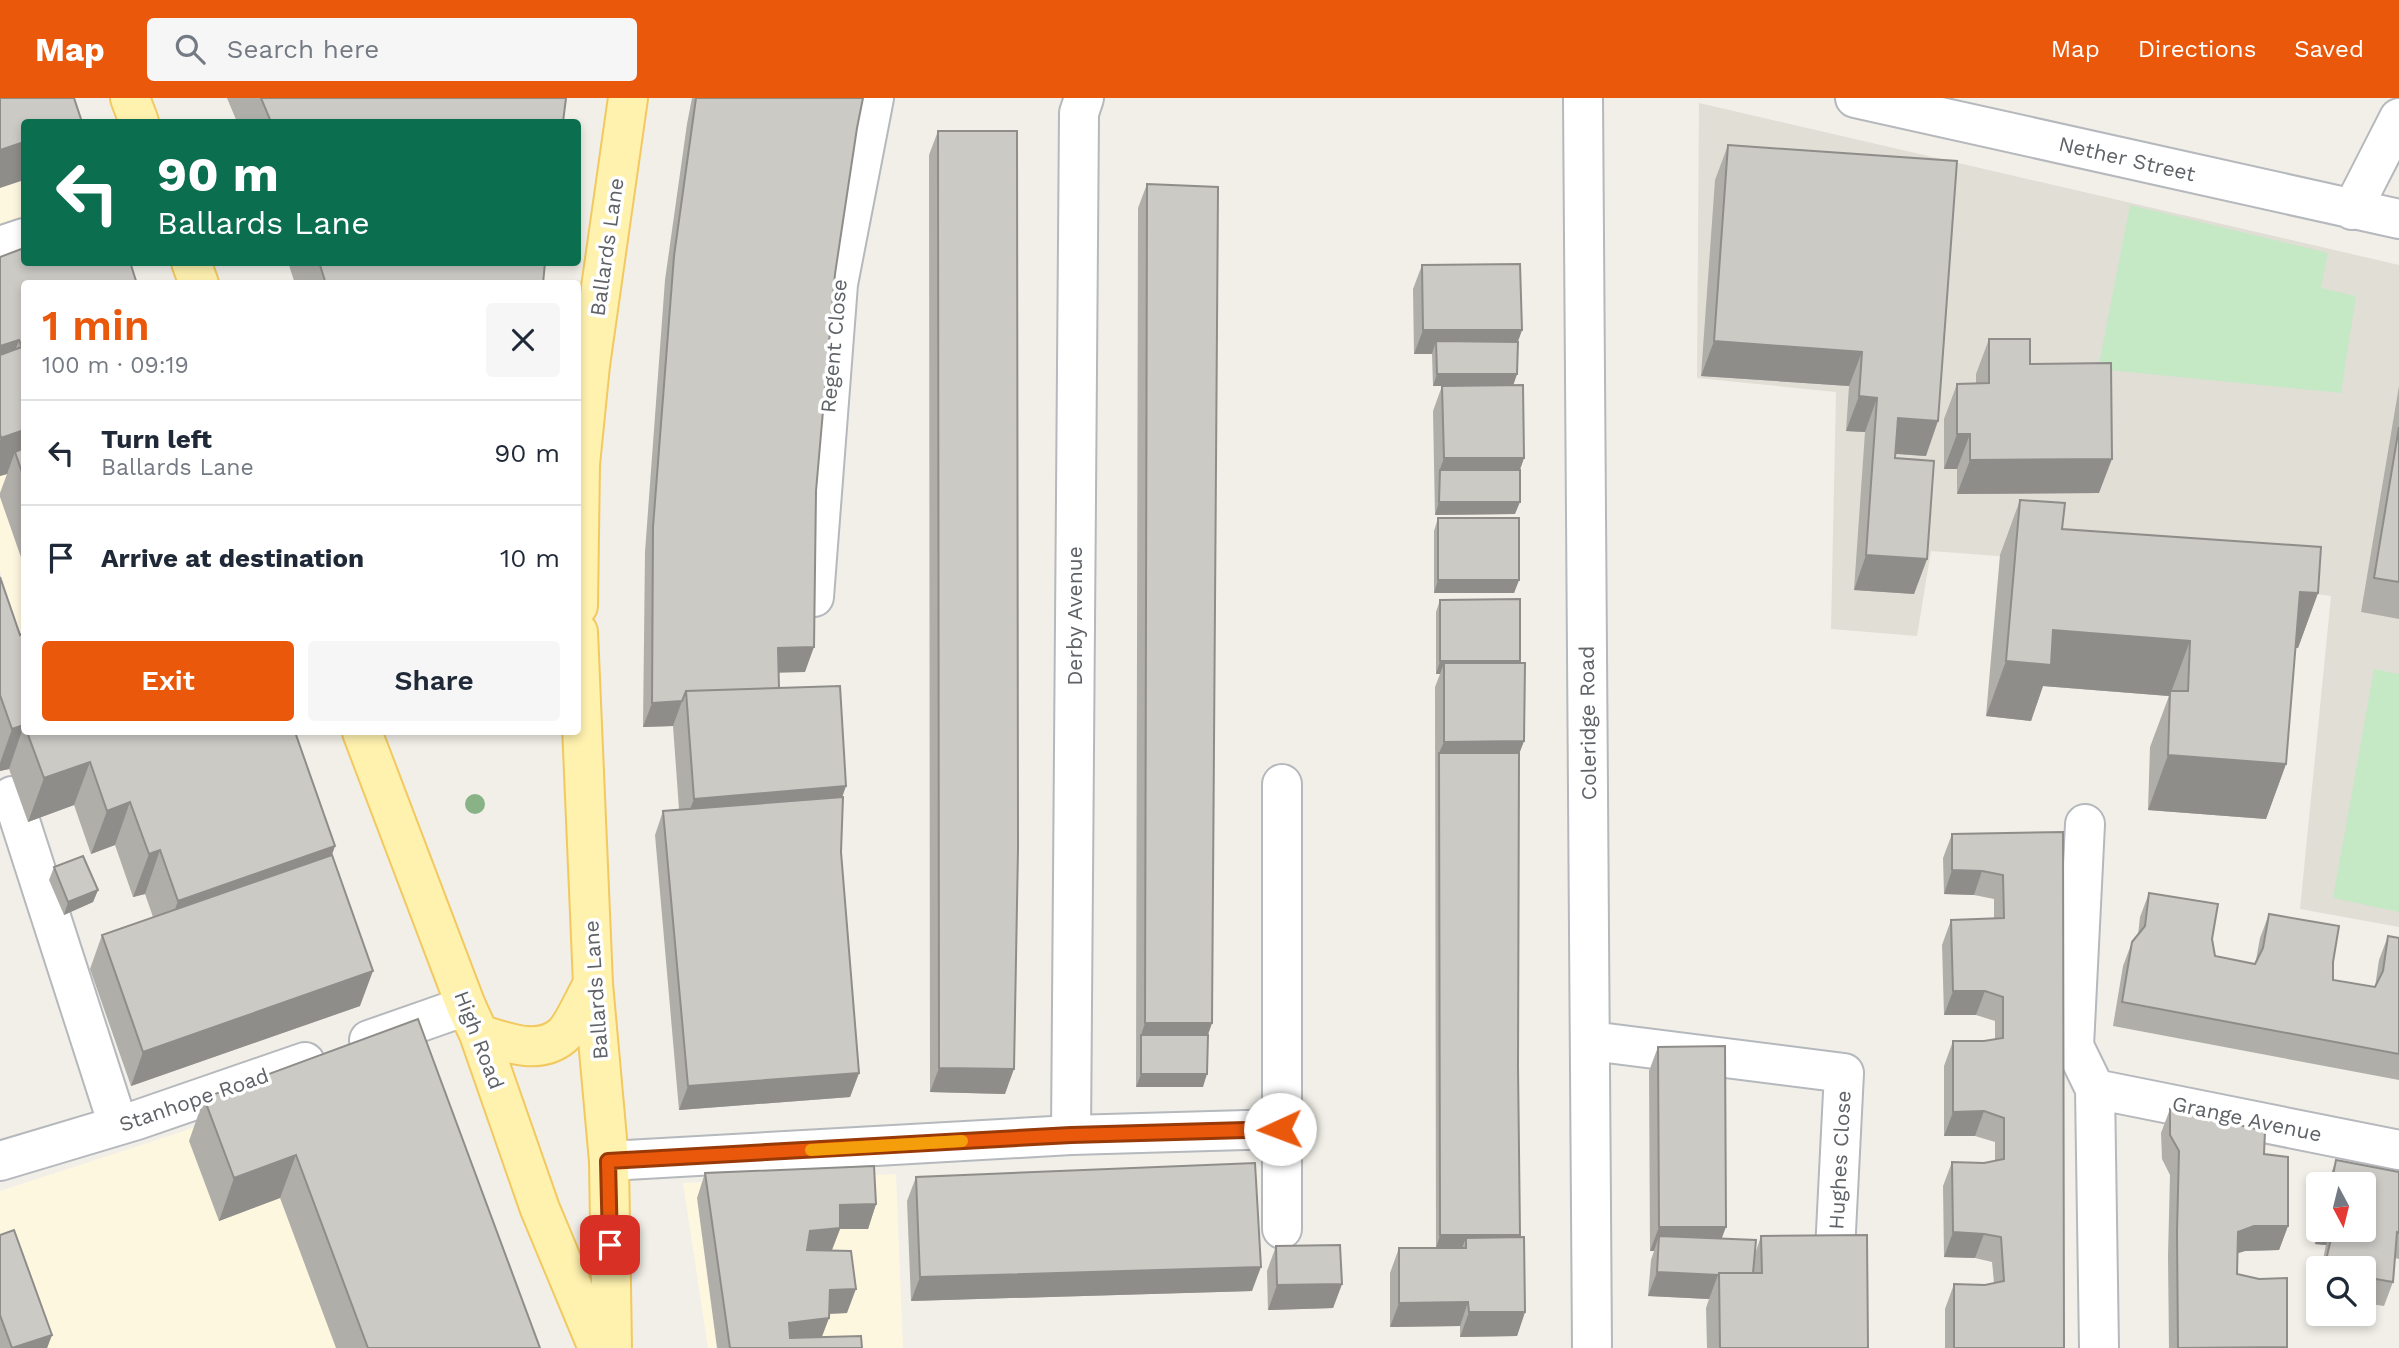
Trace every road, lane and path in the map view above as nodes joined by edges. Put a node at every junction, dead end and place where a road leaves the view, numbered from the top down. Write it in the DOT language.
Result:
graph roads {
  1 [pos="130,98"];
  2 [pos="628,98"];
  3 [pos="874,98"];
  4 [pos="1084,98"];
  5 [pos="1583,98"];
  6 [pos="1855,98"];
  7 [pos="2399,118"];
  8 [pos="138,119"];
  9 [pos="2353,210"];
  10 [pos="2399,219"];
  11 [pos="21,239"];
  12 [pos="0,246"];
  13 [pos="581,454"];
  14 [pos="814,597"];
  15 [pos="581,702"];
  16 [pos="363,735"];
  17 [pos="1282,784"];
  18 [pos="12,796"];
  19 [pos="2085,824"];
  20 [pos="593,984"];
  21 [pos="472,1020"];
  22 [pos="1591,1041"];
  23 [pos="2095,1088"];
  24 [pos="118,1125"];
  25 [pos="1280,1129"];
  26 [pos="1071,1135"];
  27 [pos="2399,1150"];
  28 [pos="0,1160"];
  29 [pos="608,1161"];
  30 [pos="1282,1229"];
  31 [pos="1835,1251"];
  32 [pos="598,1348"];
  33 [pos="612,1348"];
  34 [pos="1592,1348"];
  35 [pos="2099,1348"];
  1 -- 8 [label="main road"];
  2 -- 13 [label="main road, Ballards Lane"];
  3 -- 14 [label="street, Regent Close"];
  4 -- 26 [label="street, Derby Avenue"];
  5 -- 22 [label="street, Coleridge Road"];
  6 -- 9 [label="street, Nether Street"];
  7 -- 9 [label="street"];
  9 -- 10 [label="street, Nether Street"];
  11 -- 12 [label="street"];
  15 -- 20 [label="main road, Ballards Lane"];
  16 -- 21 [label="main road, High Road"];
  17 -- 25 [label="street"];
  18 -- 24 [label="street"];
  19 -- 23 [label="street"];
  20 -- 21 [label="main road"];
  20 -- 29 [label="main road, Ballards Lane"];
  21 -- 24 [label="street, Stanhope Road"];
  21 -- 32 [label="main road, High Road"];
  22 -- 31 [label="street, Hughes Close"];
  22 -- 34 [label="street, Coleridge Road"];
  23 -- 27 [label="street, Grange Avenue"];
  23 -- 35 [label="street"];
  24 -- 28 [label="street, Stanhope Road"];
  25 -- 26 [label="street"];
  25 -- 30 [label="street"];
  26 -- 29 [label="street"];
  29 -- 33 [label="main road, Ballards Lane"];
}
